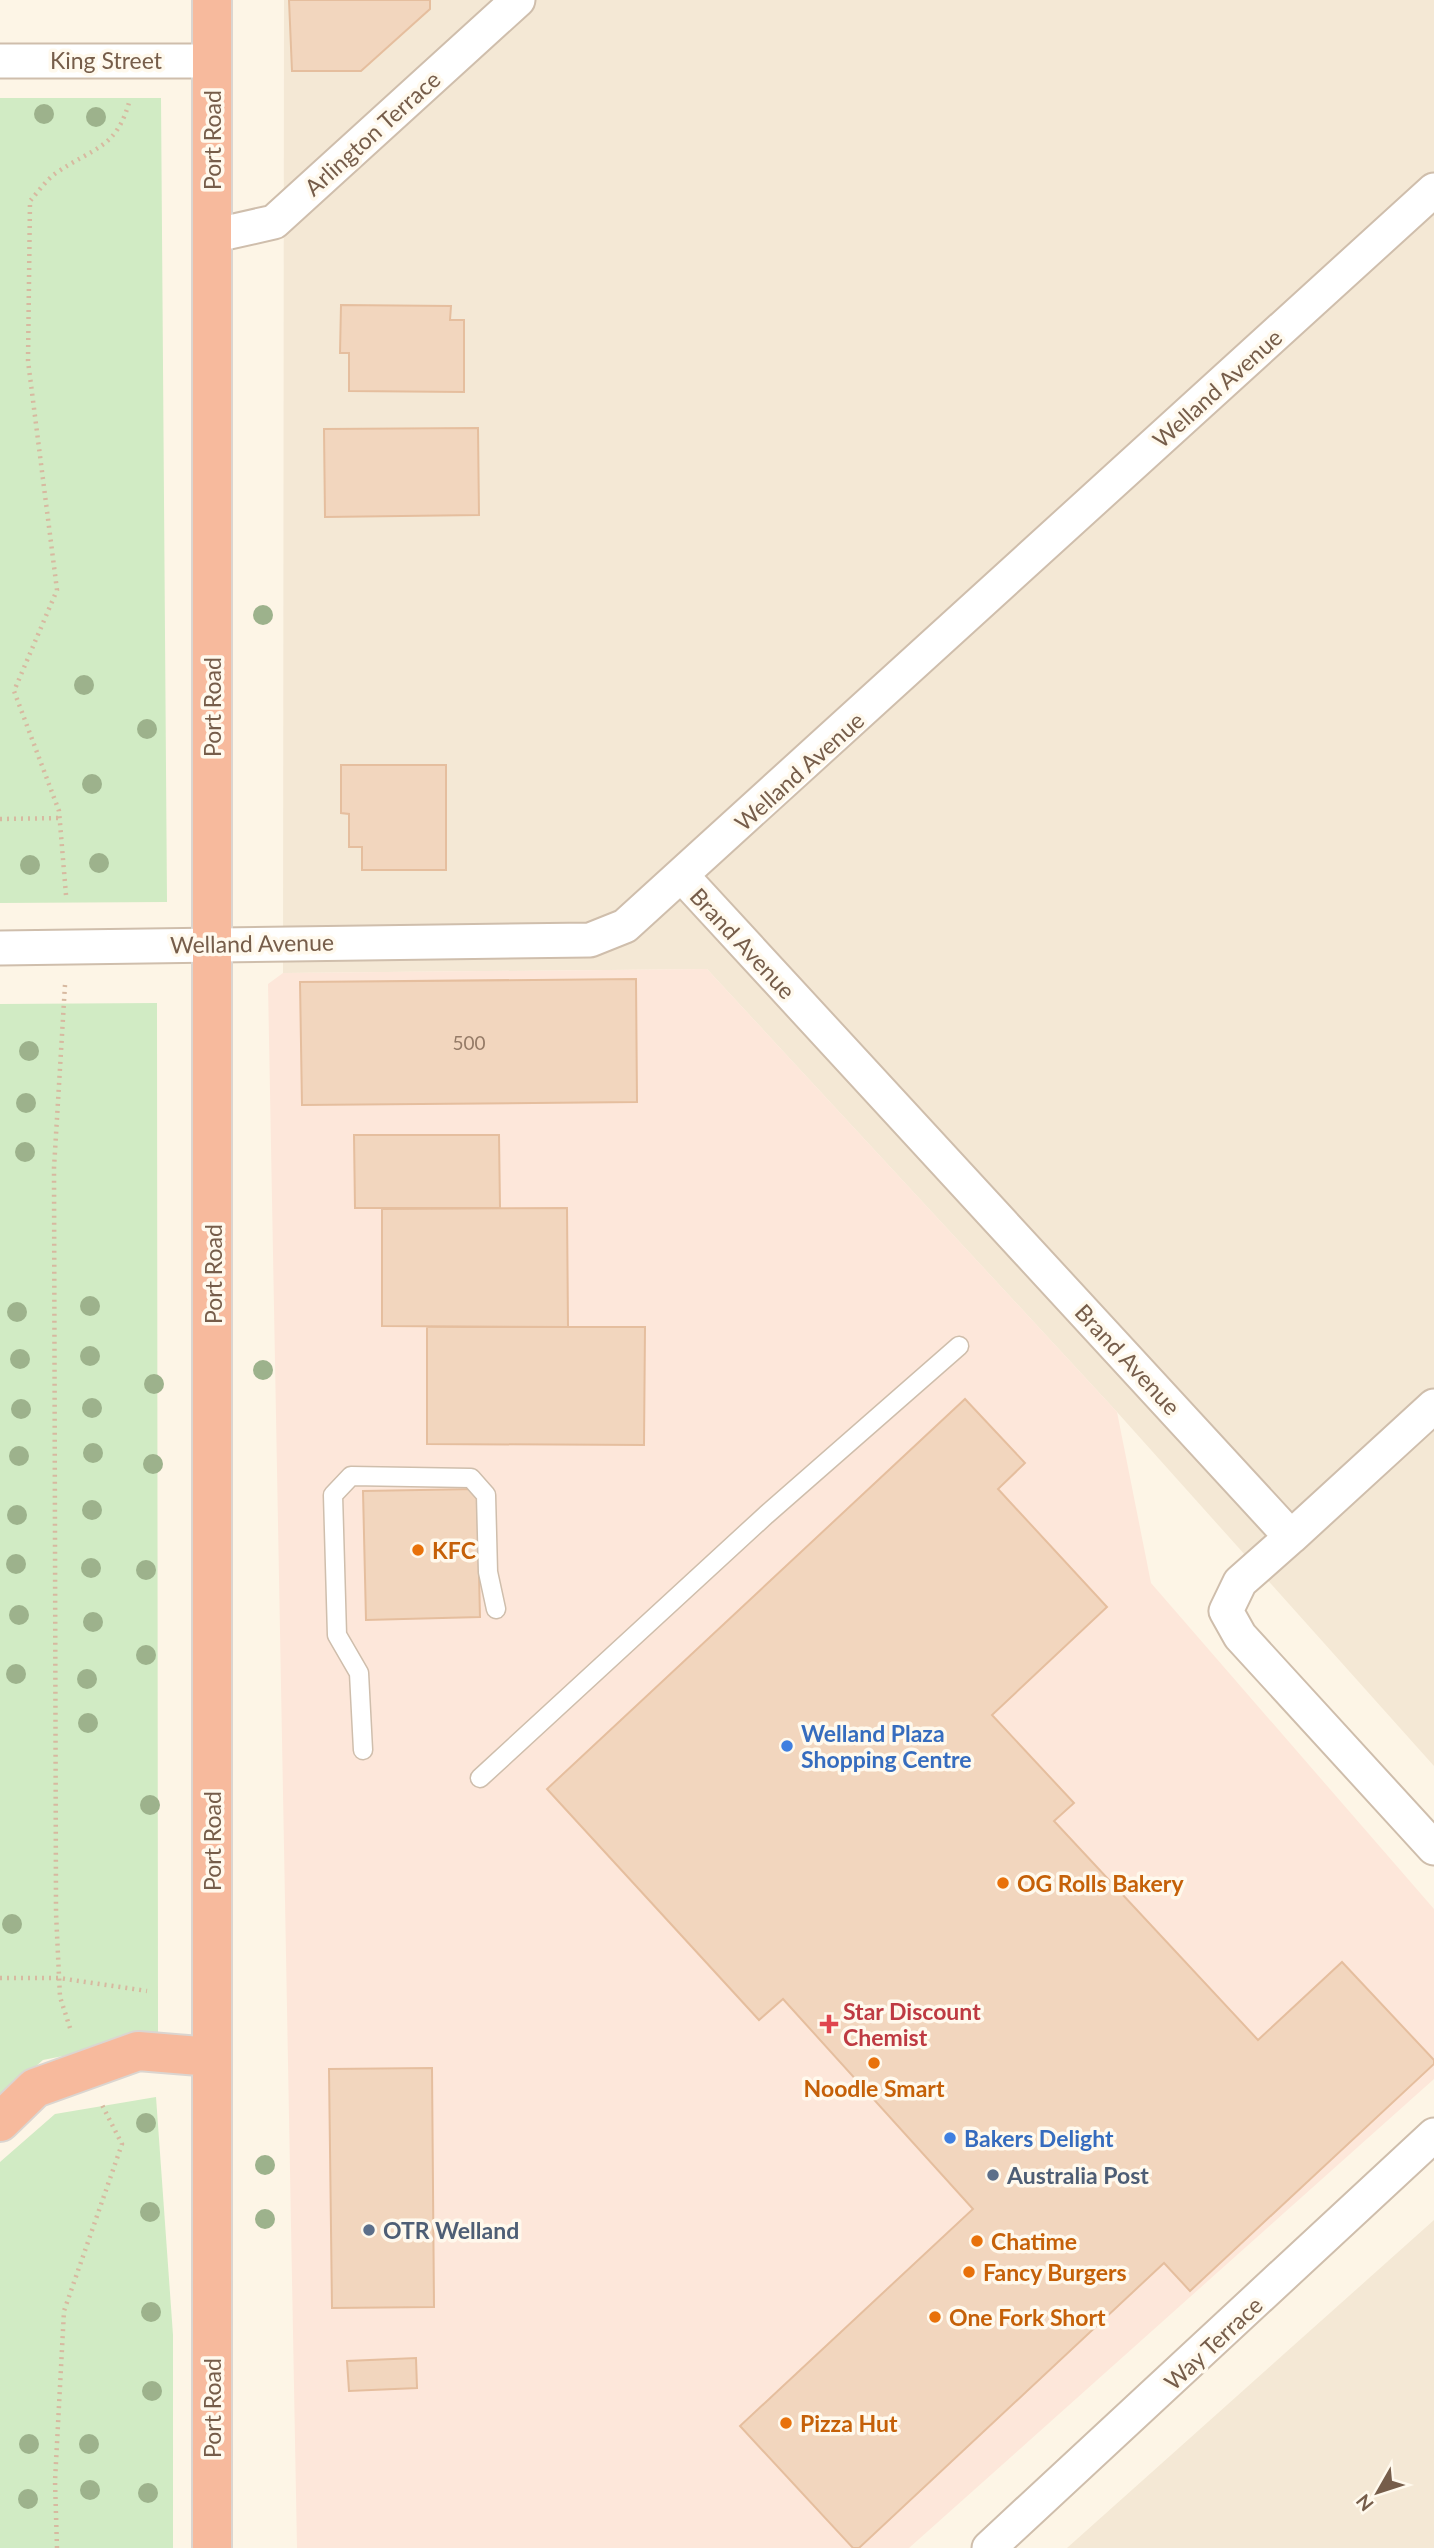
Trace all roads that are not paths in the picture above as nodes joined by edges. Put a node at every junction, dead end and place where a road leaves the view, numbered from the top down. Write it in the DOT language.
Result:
graph roads {
  1 [pos="212,0"];
  2 [pos="518,0"];
  3 [pos="0,61"];
  4 [pos="212,61"];
  5 [pos="1434,190"];
  6 [pos="212,236"];
  7 [pos="683,877"];
  8 [pos="213,943"];
  9 [pos="0,948"];
  10 [pos="959,1346"];
  11 [pos="1434,1406"];
  12 [pos="1291,1537"];
  13 [pos="496,1609"];
  14 [pos="363,1750"];
  15 [pos="480,1778"];
  16 [pos="1434,1848"];
  17 [pos="212,2057"];
  18 [pos="0,2122"];
  19 [pos="1434,2136"];
  20 [pos="212,2548"];
  21 [pos="989,2548"];
  1 -- 4 [label="highway, Port Road"];
  2 -- 6 [label="street, Arlington Terrace"];
  3 -- 4 [label="street, King Street"];
  4 -- 6 [label="highway, Port Road"];
  5 -- 7 [label="street, Welland Avenue"];
  6 -- 8 [label="highway, Port Road"];
  7 -- 8 [label="street, Welland Avenue"];
  7 -- 12 [label="street, Brand Avenue"];
  8 -- 9 [label="street, Welland Avenue"];
  8 -- 17 [label="highway, Port Road"];
  10 -- 15 [label="lane"];
  11 -- 12 [label="street"];
  12 -- 16 [label="street"];
  13 -- 14 [label="lane"];
  17 -- 18 [label="highway"];
  17 -- 20 [label="highway, Port Road"];
  19 -- 21 [label="street, Way Terrace"];
}
